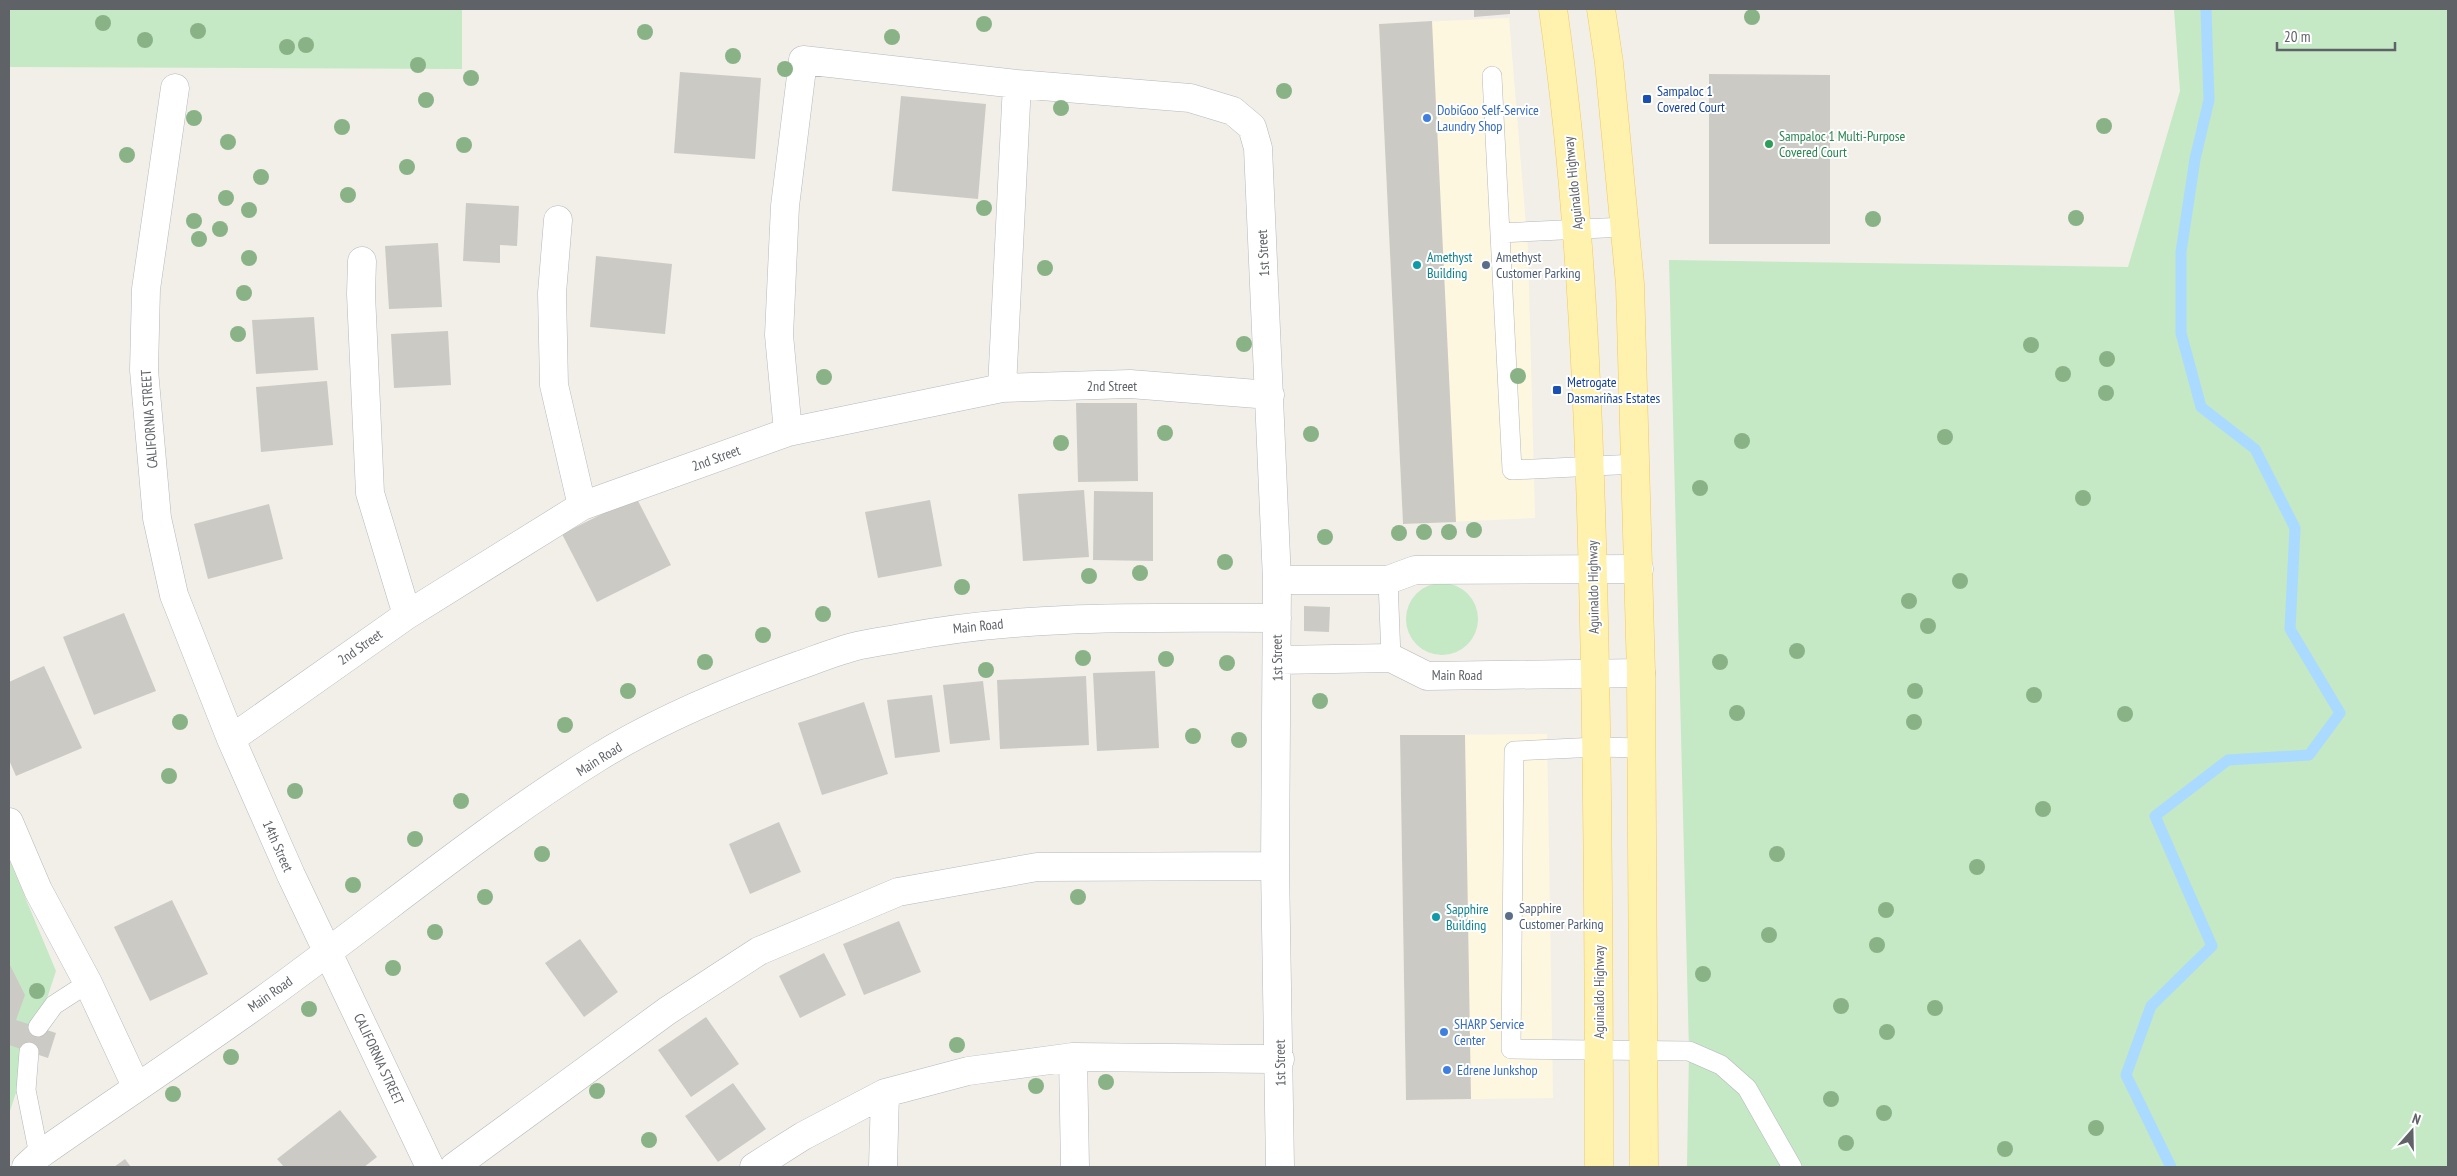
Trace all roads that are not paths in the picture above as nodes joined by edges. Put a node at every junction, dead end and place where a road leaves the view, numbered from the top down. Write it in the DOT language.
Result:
graph roads {
  1 [pos="1553,9"];
  2 [pos="1601,9"];
  3 [pos="1492,76"];
  4 [pos="1017,84"];
  5 [pos="175,88"];
  6 [pos="558,220"];
  7 [pos="1625,227"];
  8 [pos="1577,229"];
  9 [pos="1500,233"];
  10 [pos="362,261"];
  11 [pos="1002,388"];
  12 [pos="1270,395"];
  13 [pos="788,432"];
  14 [pos="1636,464"];
  15 [pos="1590,466"];
  16 [pos="582,506"];
  17 [pos="1639,569"];
  18 [pos="1593,570"];
  19 [pos="1277,580"];
  20 [pos="1388,580"];
  21 [pos="406,615"];
  22 [pos="1277,618"];
  23 [pos="1391,658"];
  24 [pos="1278,660"];
  25 [pos="1595,673"];
  26 [pos="1641,673"];
  27 [pos="231,739"];
  28 [pos="1597,748"];
  29 [pos="1642,748"];
  30 [pos="9,822"];
  31 [pos="1275,866"];
  32 [pos="328,952"];
  33 [pos="88,983"];
  34 [pos="38,1027"];
  35 [pos="1599,1050"];
  36 [pos="1643,1051"];
  37 [pos="29,1052"];
  38 [pos="1073,1057"];
  39 [pos="1280,1059"];
  40 [pos="136,1086"];
  41 [pos="885,1093"];
  42 [pos="32,1161"];
  43 [pos="430,1167"];
  44 [pos="454,1167"];
  45 [pos="754,1167"];
  46 [pos="883,1167"];
  47 [pos="1075,1167"];
  48 [pos="1280,1167"];
  49 [pos="1599,1167"];
  50 [pos="1644,1167"];
  51 [pos="1792,1167"];
  1 -- 8 [label="main road, Aguinaldo Highway"];
  2 -- 7 [label="main road"];
  3 -- 9 [label="lane"];
  4 -- 11 [label="street"];
  4 -- 12 [label="street, 1st Street"];
  4 -- 13 [label="street, 1st Street"];
  5 -- 27 [label="street, CALIFORNIA STREET"];
  6 -- 16 [label="street"];
  7 -- 8 [label="lane"];
  7 -- 14 [label="main road"];
  8 -- 9 [label="lane"];
  8 -- 15 [label="main road, Aguinaldo Highway"];
  9 -- 15 [label="lane"];
  10 -- 21 [label="street"];
  11 -- 12 [label="street, 2nd Street"];
  11 -- 13 [label="street, 2nd Street"];
  12 -- 19 [label="street, 1st Street"];
  13 -- 16 [label="street, 2nd Street"];
  14 -- 15 [label="lane"];
  14 -- 17 [label="main road"];
  15 -- 18 [label="main road, Aguinaldo Highway"];
  16 -- 21 [label="street, 2nd Street"];
  17 -- 18 [label="street"];
  17 -- 26 [label="main road"];
  18 -- 20 [label="street"];
  18 -- 25 [label="main road, Aguinaldo Highway"];
  19 -- 20 [label="street"];
  19 -- 22 [label="street, 1st Street"];
  20 -- 23 [label="lane"];
  21 -- 27 [label="street, 2nd Street"];
  22 -- 24 [label="street, 1st Street"];
  22 -- 32 [label="street, Main Road"];
  23 -- 24 [label="street, Main Road"];
  23 -- 25 [label="street, Main Road"];
  24 -- 31 [label="street, 1st Street"];
  25 -- 26 [label="street, Main Road"];
  25 -- 28 [label="main road, Aguinaldo Highway"];
  26 -- 29 [label="main road"];
  27 -- 32 [label="street, 14th Street"];
  28 -- 29 [label="lane"];
  28 -- 35 [label="main road, Aguinaldo Highway"];
  28 -- 35 [label="lane"];
  29 -- 36 [label="main road"];
  30 -- 33 [label="street"];
  31 -- 39 [label="street, 1st Street"];
  31 -- 44 [label="street"];
  32 -- 40 [label="street, Main Road"];
  32 -- 43 [label="street, CALIFORNIA STREET"];
  33 -- 34 [label="lane"];
  33 -- 40 [label="street"];
  35 -- 36 [label="lane"];
  35 -- 49 [label="main road, Aguinaldo Highway"];
  36 -- 50 [label="main road"];
  36 -- 51 [label="lane"];
  37 -- 42 [label="lane"];
  38 -- 39 [label="street"];
  38 -- 41 [label="street"];
  38 -- 47 [label="street"];
  39 -- 48 [label="street, 1st Street"];
  40 -- 42 [label="street, Main Road"];
  41 -- 45 [label="street"];
  41 -- 46 [label="street"];
}
